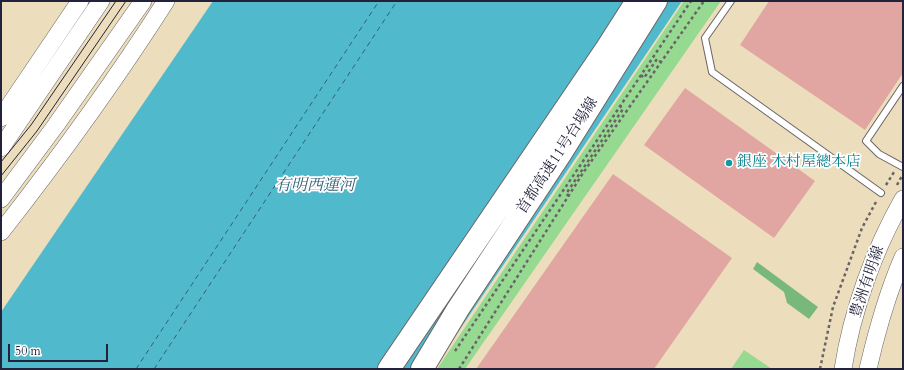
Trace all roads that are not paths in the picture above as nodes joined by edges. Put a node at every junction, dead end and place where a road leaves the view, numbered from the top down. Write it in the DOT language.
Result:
graph roads {
  1 [pos="80,1"];
  2 [pos="97,1"];
  3 [pos="101,1"];
  4 [pos="143,1"];
  5 [pos="166,1"];
  6 [pos="637,1"];
  7 [pos="656,1"];
  8 [pos="731,1"];
  9 [pos="50,76"];
  10 [pos="903,86"];
  11 [pos="1,118"];
  12 [pos="1,148"];
  13 [pos="901,166"];
  14 [pos="881,193"];
  15 [pos="1,199"];
  16 [pos="903,199"];
  17 [pos="1,232"];
  18 [pos="471,248"];
  19 [pos="903,258"];
  20 [pos="867,278"];
  21 [pos="897,288"];
  22 [pos="458,309"];
  23 [pos="389,369"];
  24 [pos="402,369"];
  25 [pos="422,369"];
  26 [pos="428,369"];
  27 [pos="843,369"];
  28 [pos="868,369"];
  1 -- 11 [label="street"];
  2 -- 9 [label="street"];
  3 -- 9 [label="street"];
  4 -- 15 [label="street"];
  5 -- 17 [label="street"];
  6 -- 18 [label="highway, 首都高速11号台場線"];
  7 -- 22 [label="highway, 首都高速11号台場線"];
  8 -- 14 [label="lane"];
  9 -- 12 [label="street"];
  10 -- 13 [label="lane"];
  16 -- 20 [label="street, 豊洲有明線"];
  18 -- 23 [label="highway"];
  18 -- 24 [label="highway"];
  19 -- 21 [label="street, 豊洲有明線"];
  20 -- 21 [label="street"];
  20 -- 27 [label="street, 豊洲有明線"];
  21 -- 28 [label="street, 豊洲有明線"];
  22 -- 25 [label="highway"];
  22 -- 26 [label="highway"];
}
